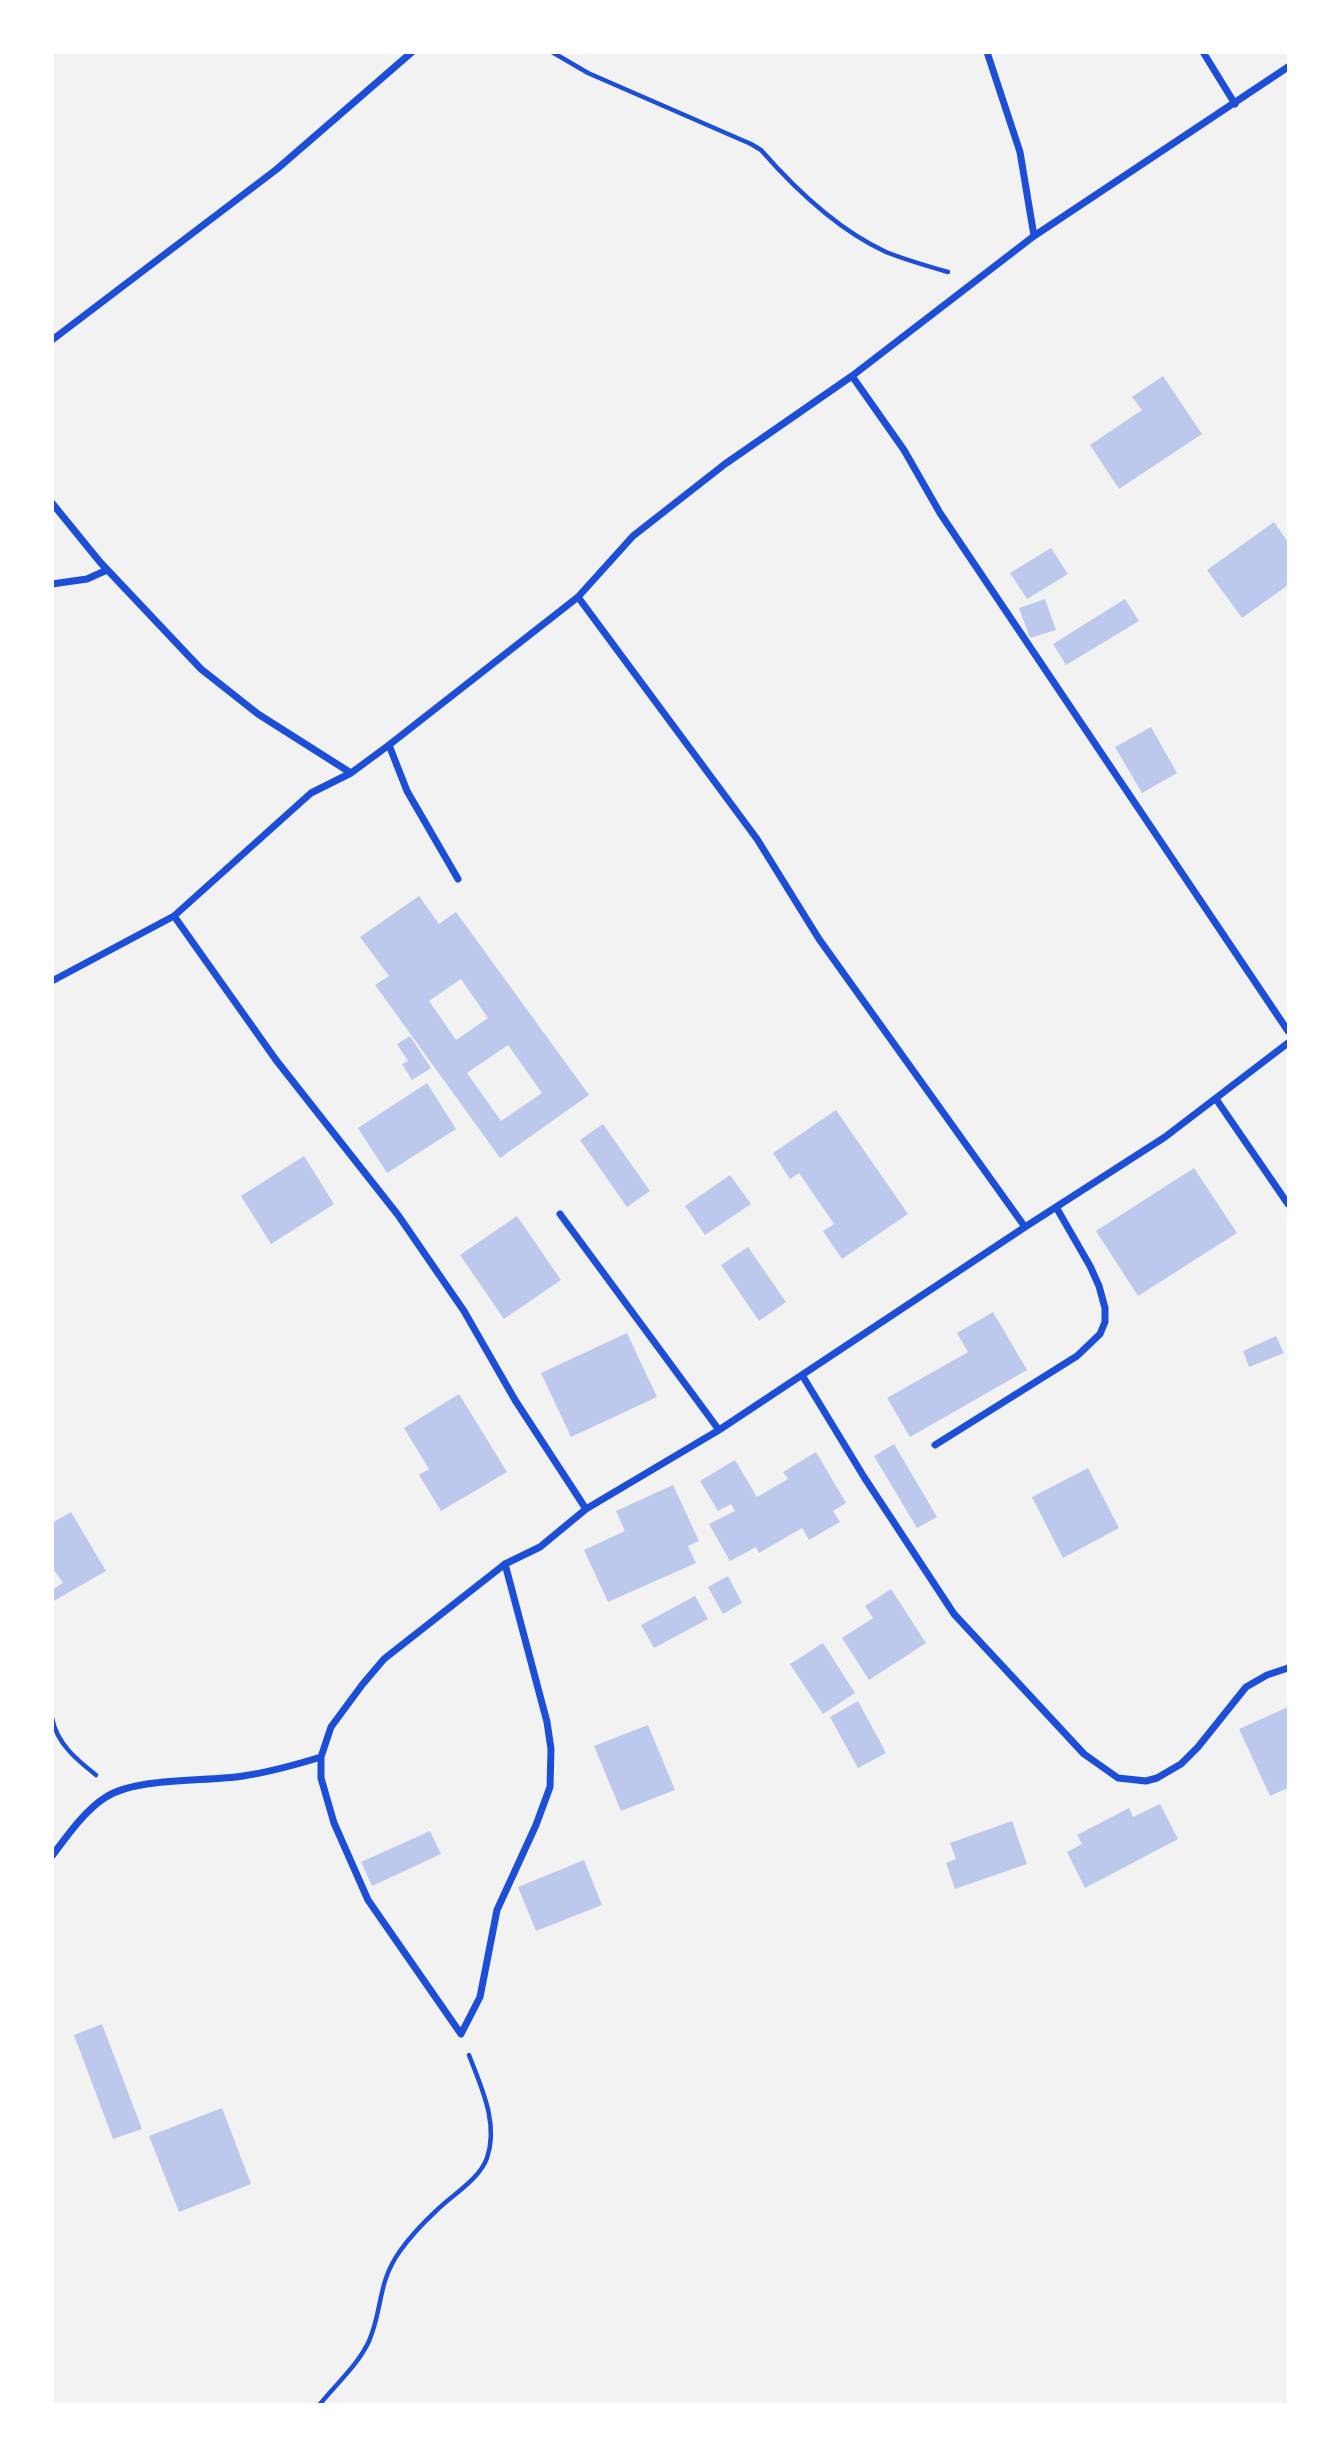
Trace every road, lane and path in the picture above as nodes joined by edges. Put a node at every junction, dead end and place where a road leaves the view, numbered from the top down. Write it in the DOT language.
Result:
graph roads {
  1 [pos="412,52"];
  2 [pos="552,52"];
  3 [pos="987,52"];
  4 [pos="1203,52"];
  5 [pos="1289,67"];
  6 [pos="1235,104"];
  7 [pos="1034,236"];
  8 [pos="975,281"];
  9 [pos="52,340"];
  10 [pos="852,376"];
  11 [pos="52,503"];
  12 [pos="107,570"];
  13 [pos="52,584"];
  14 [pos="579,597"];
  15 [pos="389,746"];
  16 [pos="351,773"];
  17 [pos="458,879"];
  18 [pos="174,916"];
  19 [pos="52,981"];
  20 [pos="1289,1031"];
  21 [pos="1289,1043"];
  22 [pos="1216,1099"];
  23 [pos="1289,1204"];
  24 [pos="1056,1207"];
  25 [pos="560,1214"];
  26 [pos="1025,1227"];
  27 [pos="802,1375"];
  28 [pos="719,1430"];
  29 [pos="935,1445"];
  30 [pos="586,1509"];
  31 [pos="505,1564"];
  32 [pos="1289,1668"];
  33 [pos="52,1718"];
  34 [pos="321,1757"];
  35 [pos="116,1792"];
  36 [pos="52,1856"];
  37 [pos="461,2034"];
  38 [pos="322,2403"];
  1 -- 9 [label="street"];
  2 -- 8 [label="path"];
  3 -- 7 [label="street"];
  4 -- 6 [label="street"];
  5 -- 6 [label="street"];
  6 -- 7 [label="street"];
  7 -- 8 [label="street"];
  8 -- 10 [label="street"];
  10 -- 14 [label="street"];
  10 -- 20 [label="street"];
  11 -- 12 [label="street"];
  12 -- 13 [label="street"];
  12 -- 16 [label="street"];
  14 -- 15 [label="street"];
  14 -- 26 [label="street"];
  15 -- 16 [label="street"];
  15 -- 17 [label="street"];
  16 -- 18 [label="street"];
  18 -- 19 [label="street"];
  18 -- 30 [label="street"];
  21 -- 22 [label="street"];
  22 -- 23 [label="street"];
  22 -- 24 [label="street"];
  24 -- 26 [label="street"];
  24 -- 29 [label="street"];
  25 -- 28 [label="street"];
  26 -- 27 [label="street"];
  27 -- 28 [label="street"];
  27 -- 32 [label="street"];
  28 -- 30 [label="street"];
  30 -- 31 [label="street"];
  31 -- 34 [label="street"];
  31 -- 37 [label="street"];
  33 -- 35 [label="path"];
  34 -- 35 [label="street"];
  34 -- 37 [label="street"];
  35 -- 36 [label="street"];
  37 -- 38 [label="path"];
}
